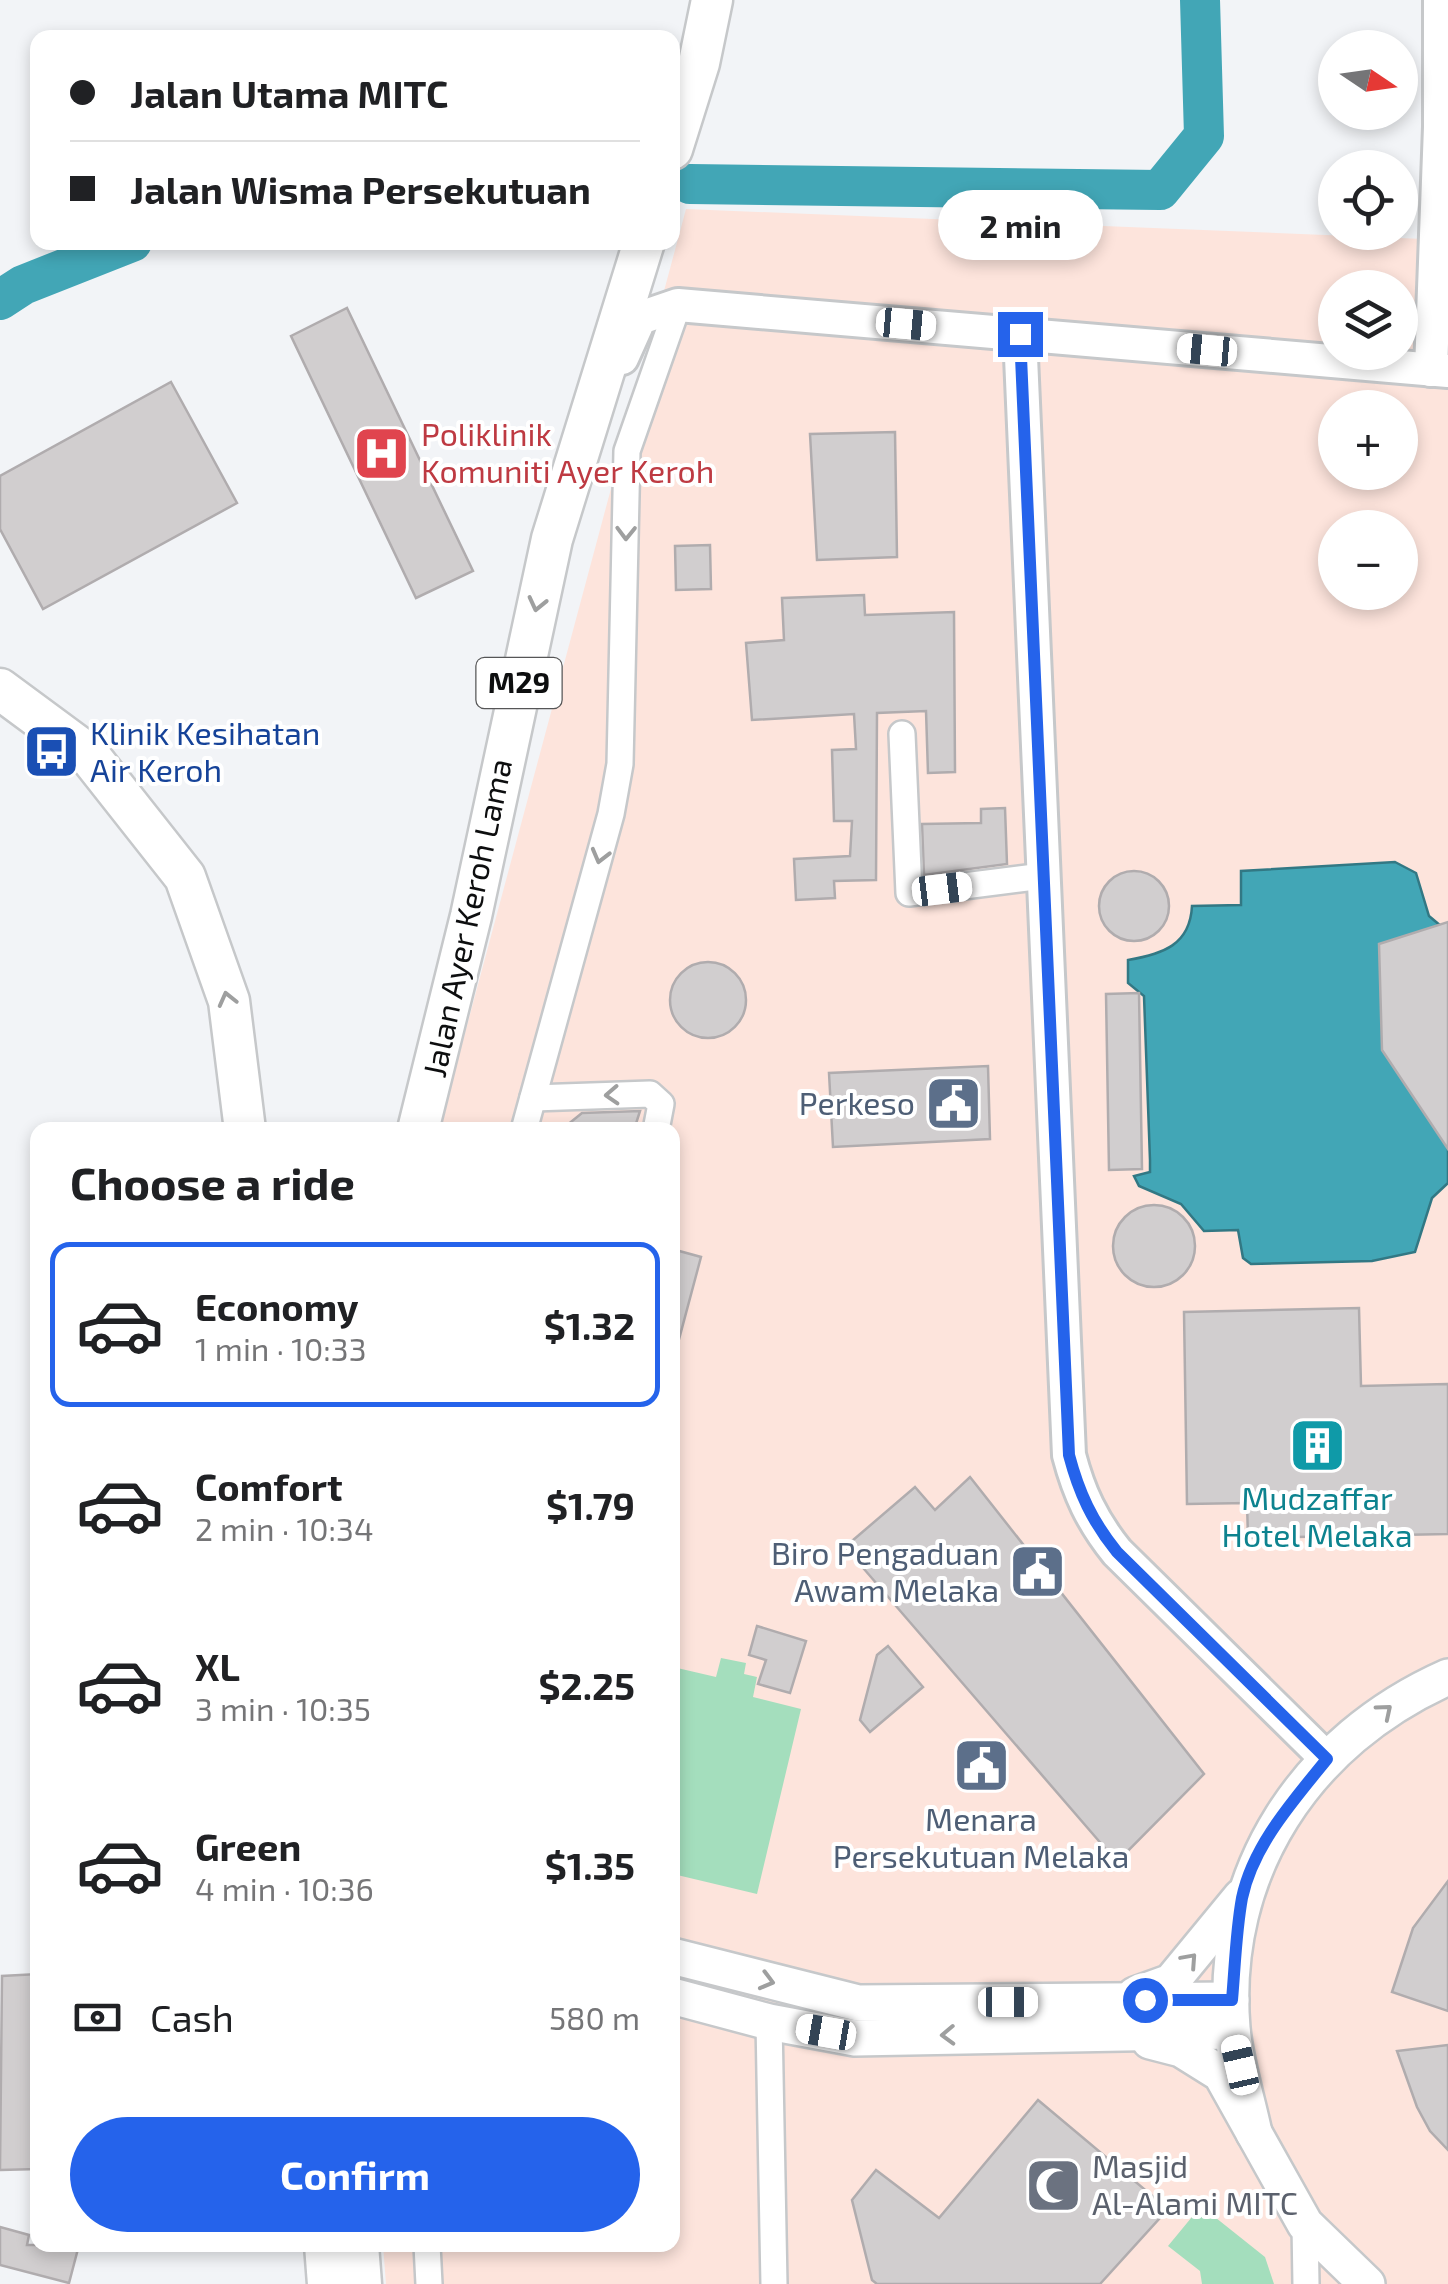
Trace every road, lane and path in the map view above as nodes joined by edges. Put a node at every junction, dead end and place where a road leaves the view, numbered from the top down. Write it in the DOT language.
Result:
graph roads {
  1 [pos="712,0"];
  2 [pos="1440,0"];
  3 [pos="699,63"];
  4 [pos="680,124"];
  5 [pos="680,136"];
  6 [pos="642,250"];
  7 [pos="653,250"];
  8 [pos="678,304"];
  9 [pos="1020,334"];
  10 [pos="1440,370"];
  11 [pos="552,539"];
  12 [pos="0,690"];
  13 [pos="902,734"];
  14 [pos="1042,876"];
  15 [pos="471,916"];
  16 [pos="533,1098"];
  17 [pos="424,1117"];
  18 [pos="247,1122"];
  19 [pos="400,1122"];
  20 [pos="526,1122"];
  21 [pos="658,1122"];
  22 [pos="1448,1677"];
  23 [pos="1327,1759"];
  24 [pos="1242,1896"];
  25 [pos="680,1958"];
  26 [pos="680,1998"];
  27 [pos="1232,2015"];
  28 [pos="1118,2016"];
  29 [pos="769,2022"];
  30 [pos="1254,2133"];
  31 [pos="1304,2224"];
  32 [pos="325,2252"];
  33 [pos="359,2252"];
  34 [pos="428,2252"];
  35 [pos="328,2284"];
  36 [pos="361,2284"];
  37 [pos="430,2284"];
  38 [pos="774,2284"];
  39 [pos="1306,2284"];
  40 [pos="1367,2284"];
  1 -- 3 [label="main road"];
  2 -- 10 [label="street"];
  3 -- 4 [label="main road"];
  3 -- 5 [label="street"];
  6 -- 11 [label="main road, Jalan Ayer Keroh Lama / M29"];
  7 -- 8 [label="street"];
  8 -- 9 [label="street"];
  8 -- 11 [label="street"];
  8 -- 16 [label="street, one-way"];
  9 -- 10 [label="street"];
  9 -- 14 [label="street"];
  11 -- 15 [label="main road, Jalan Ayer Keroh Lama / M29, one-way"];
  18 -- 12 [label="main road, one-way"];
  13 -- 14 [label="street"];
  14 -- 23 [label="street"];
  15 -- 17 [label="main road, Jalan Ayer Keroh Lama / M29"];
  15 -- 19 [label="main road"];
  16 -- 20 [label="street"];
  21 -- 16 [label="street, one-way"];
  23 -- 22 [label="main road, one-way"];
  23 -- 24 [label="main road"];
  24 -- 27 [label="main road"];
  28 -- 24 [label="main road, one-way"];
  25 -- 28 [label="main road, one-way"];
  26 -- 29 [label="main road"];
  27 -- 28 [label="main road"];
  27 -- 30 [label="main road"];
  28 -- 29 [label="main road, one-way"];
  28 -- 30 [label="main road"];
  29 -- 38 [label="street"];
  30 -- 31 [label="main road"];
  31 -- 39 [label="street"];
  31 -- 40 [label="main road"];
  32 -- 35 [label="main road"];
  33 -- 36 [label="main road"];
  34 -- 37 [label="street"];
}
